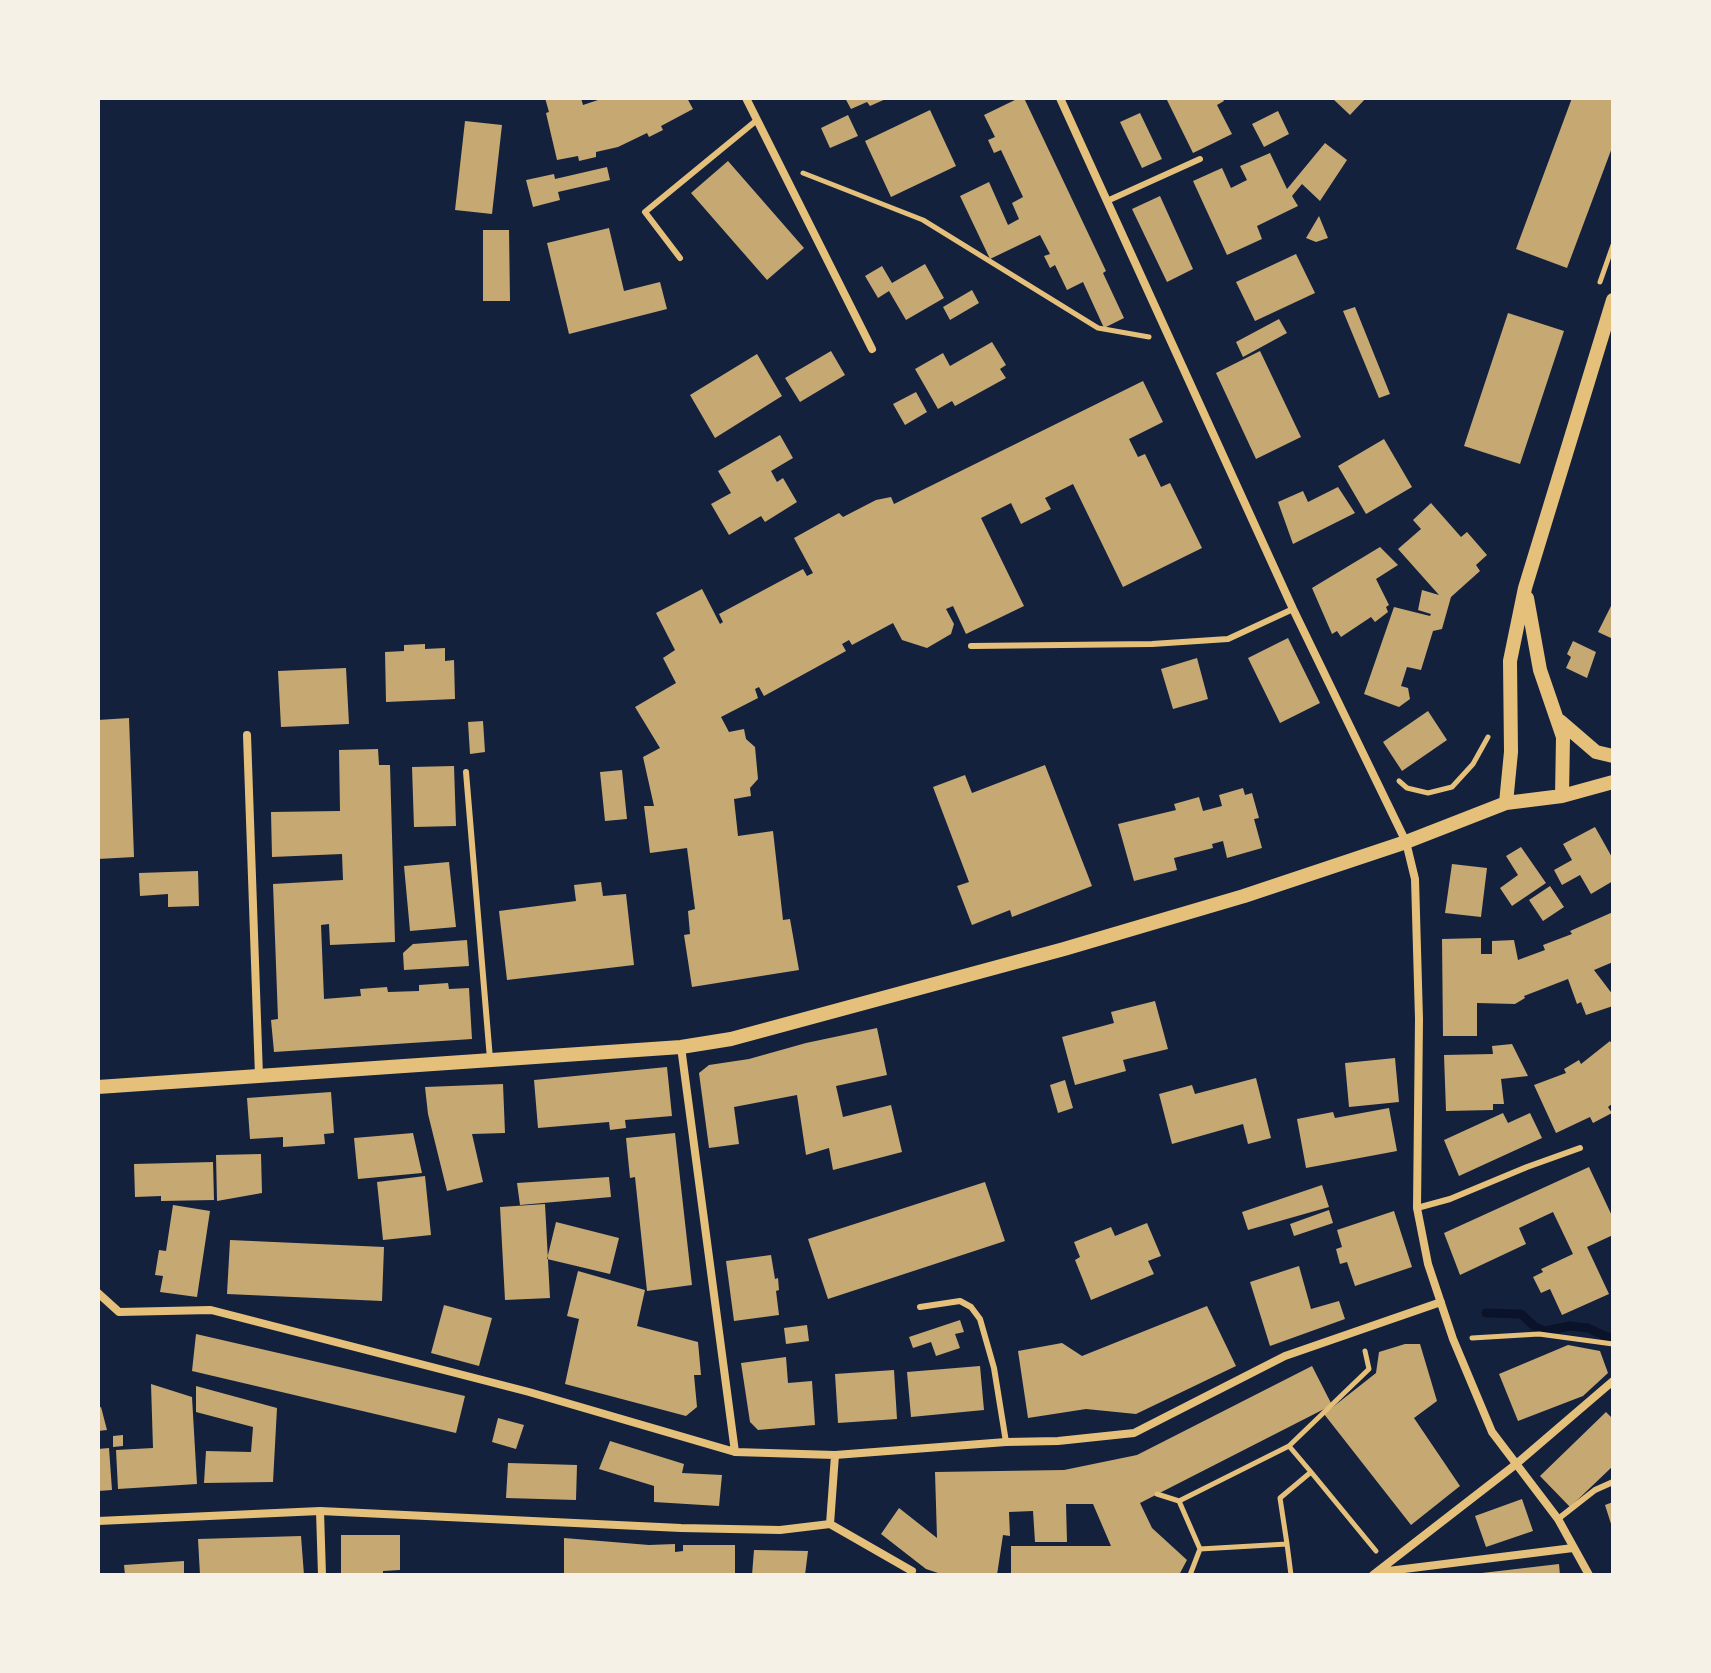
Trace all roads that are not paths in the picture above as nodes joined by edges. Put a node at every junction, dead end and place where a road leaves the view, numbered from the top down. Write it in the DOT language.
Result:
graph roads {
  1 [pos="746,98"];
  2 [pos="1060,98"];
  3 [pos="757,120"];
  4 [pos="1200,159"];
  5 [pos="1107,201"];
  6 [pos="680,258"];
  7 [pos="1613,300"];
  8 [pos="872,349"];
  9 [pos="1525,588"];
  10 [pos="1293,609"];
  11 [pos="971,646"];
  12 [pos="1560,721"];
  13 [pos="247,735"];
  14 [pos="1613,756"];
  15 [pos="466,772"];
  16 [pos="1613,782"];
  17 [pos="1562,796"];
  18 [pos="1506,803"];
  19 [pos="1406,842"];
  20 [pos="681,1047"];
  21 [pos="490,1059"];
  22 [pos="259,1076"];
  23 [pos="98,1087"];
  24 [pos="1580,1148"];
  25 [pos="1417,1208"];
  26 [pos="98,1293"];
  27 [pos="1441,1302"];
  28 [pos="920,1307"];
  29 [pos="1613,1381"];
  30 [pos="1006,1442"];
  31 [pos="735,1452"];
  32 [pos="835,1455"];
  33 [pos="1515,1465"];
  34 [pos="1613,1482"];
  35 [pos="320,1511"];
  36 [pos="1558,1519"];
  37 [pos="98,1521"];
  38 [pos="830,1524"];
  39 [pos="1573,1548"];
  40 [pos="912,1571"];
  41 [pos="1588,1573"];
  42 [pos="1375,1574"];
  43 [pos="322,1575"];
  1 -- 3 [label="street"];
  2 -- 5 [label="street"];
  3 -- 6 [label="lane"];
  3 -- 8 [label="street"];
  4 -- 5 [label="lane"];
  5 -- 10 [label="street"];
  7 -- 9 [label="street"];
  9 -- 12 [label="street"];
  9 -- 18 [label="street"];
  10 -- 11 [label="lane"];
  10 -- 19 [label="street"];
  12 -- 14 [label="street"];
  12 -- 17 [label="street"];
  13 -- 22 [label="street"];
  15 -- 21 [label="lane"];
  16 -- 17 [label="street"];
  17 -- 18 [label="street"];
  18 -- 19 [label="street"];
  19 -- 20 [label="street"];
  19 -- 25 [label="street"];
  20 -- 21 [label="street"];
  20 -- 31 [label="street"];
  21 -- 22 [label="street"];
  22 -- 23 [label="street"];
  24 -- 25 [label="lane"];
  25 -- 27 [label="street"];
  26 -- 31 [label="street"];
  27 -- 30 [label="street"];
  27 -- 33 [label="street"];
  28 -- 30 [label="lane"];
  29 -- 33 [label="street"];
  30 -- 32 [label="street"];
  31 -- 32 [label="street"];
  32 -- 38 [label="street"];
  33 -- 36 [label="street"];
  33 -- 42 [label="street"];
  34 -- 36 [label="lane"];
  35 -- 37 [label="street"];
  35 -- 38 [label="street"];
  35 -- 43 [label="street"];
  36 -- 39 [label="street"];
  38 -- 40 [label="street"];
  39 -- 41 [label="street"];
  39 -- 42 [label="street"];
}
